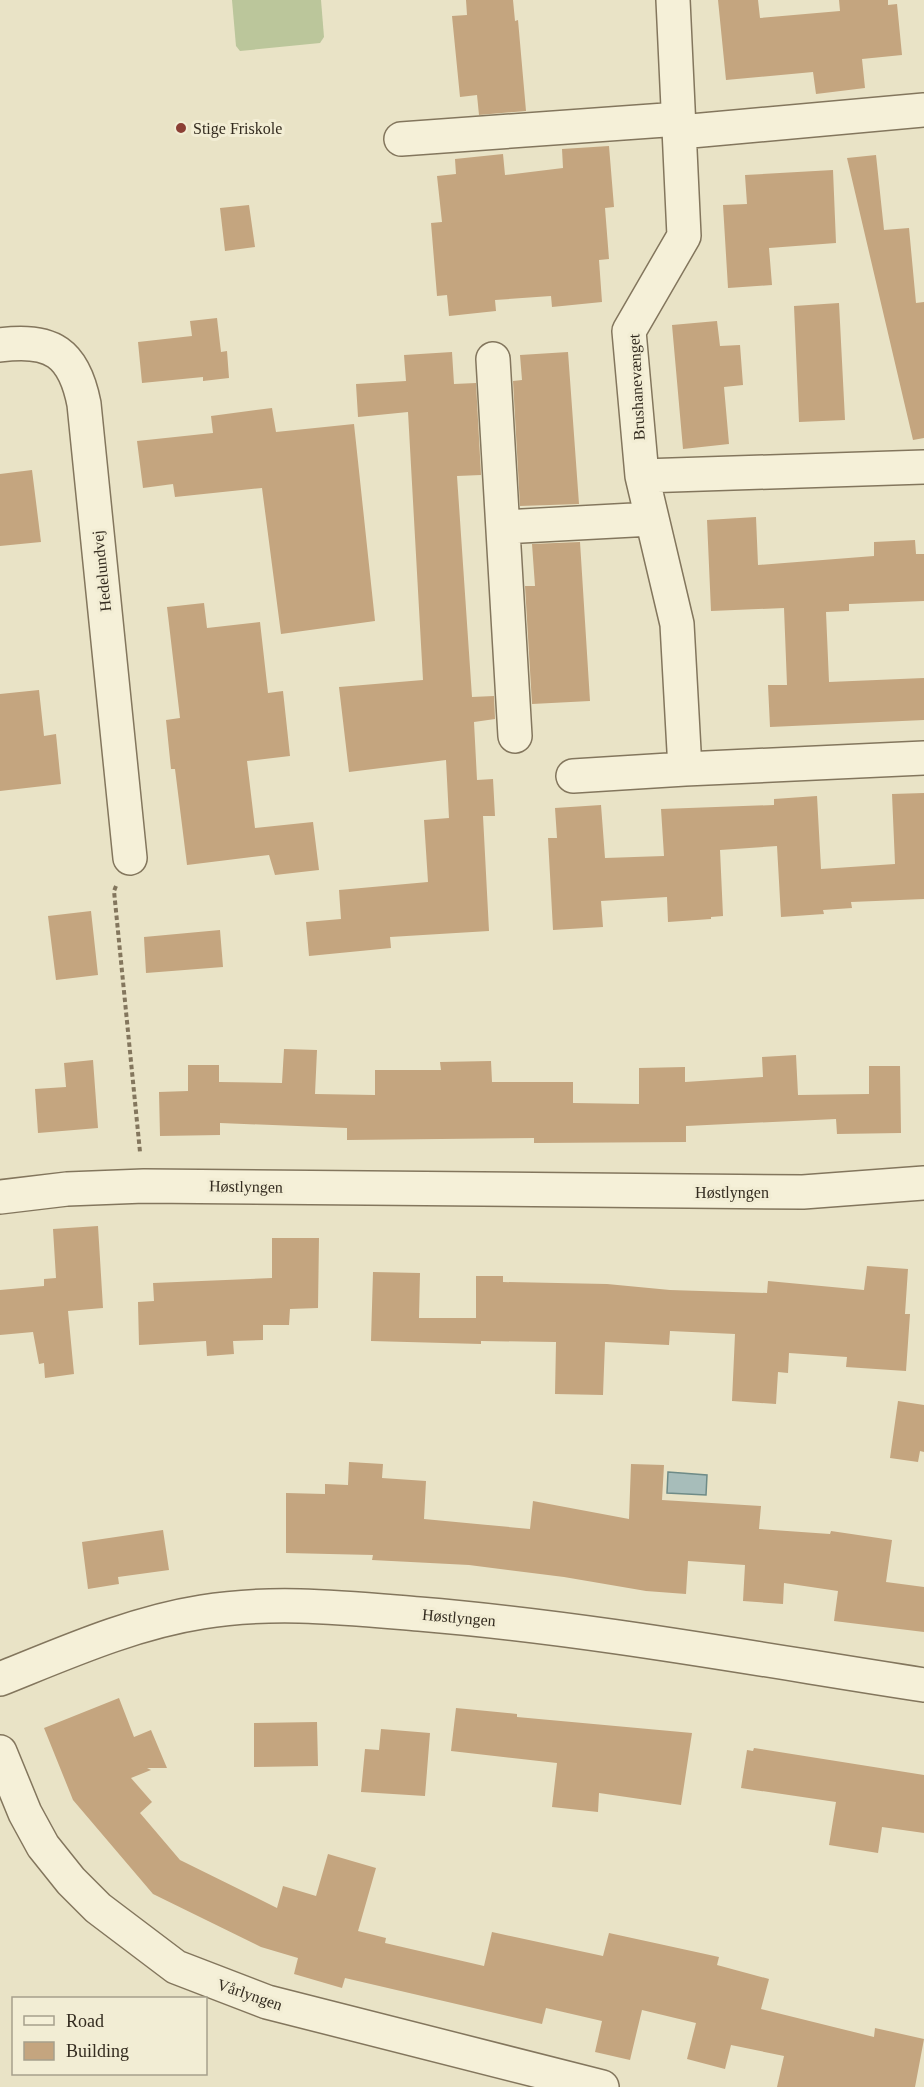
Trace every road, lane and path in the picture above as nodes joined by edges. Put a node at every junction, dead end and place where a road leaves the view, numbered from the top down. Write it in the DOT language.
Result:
graph roads {
  1 [pos="673,0"];
  2 [pos="924,110"];
  3 [pos="680,126"];
  4 [pos="401,139"];
  5 [pos="0,345"];
  6 [pos="493,359"];
  7 [pos="924,467"];
  8 [pos="642,476"];
  9 [pos="652,519"];
  10 [pos="503,527"];
  11 [pos="515,736"];
  12 [pos="924,758"];
  13 [pos="685,769"];
  14 [pos="573,776"];
  15 [pos="130,858"];
  16 [pos="924,1183"];
  17 [pos="144,1186"];
  18 [pos="0,1197"];
  19 [pos="0,1679"];
  20 [pos="924,1685"];
  21 [pos="0,1752"];
  22 [pos="602,2087"];
  1 -- 3 [label="street, Brushanevænget"];
  2 -- 3 [label="street"];
  3 -- 4 [label="street"];
  3 -- 8 [label="street, Brushanevænget"];
  5 -- 15 [label="street, Hedelundvej"];
  6 -- 10 [label="street"];
  7 -- 8 [label="street"];
  8 -- 9 [label="street, Brushanevænget"];
  9 -- 10 [label="street"];
  9 -- 13 [label="street, Brushanevænget"];
  10 -- 11 [label="street"];
  12 -- 13 [label="street"];
  13 -- 14 [label="street"];
  15 -- 17 [label="path"];
  16 -- 17 [label="street, Høstlyngen"];
  17 -- 18 [label="street, Høstlyngen"];
  19 -- 20 [label="street, Høstlyngen"];
  21 -- 22 [label="street, Vårlyngen"];
}
